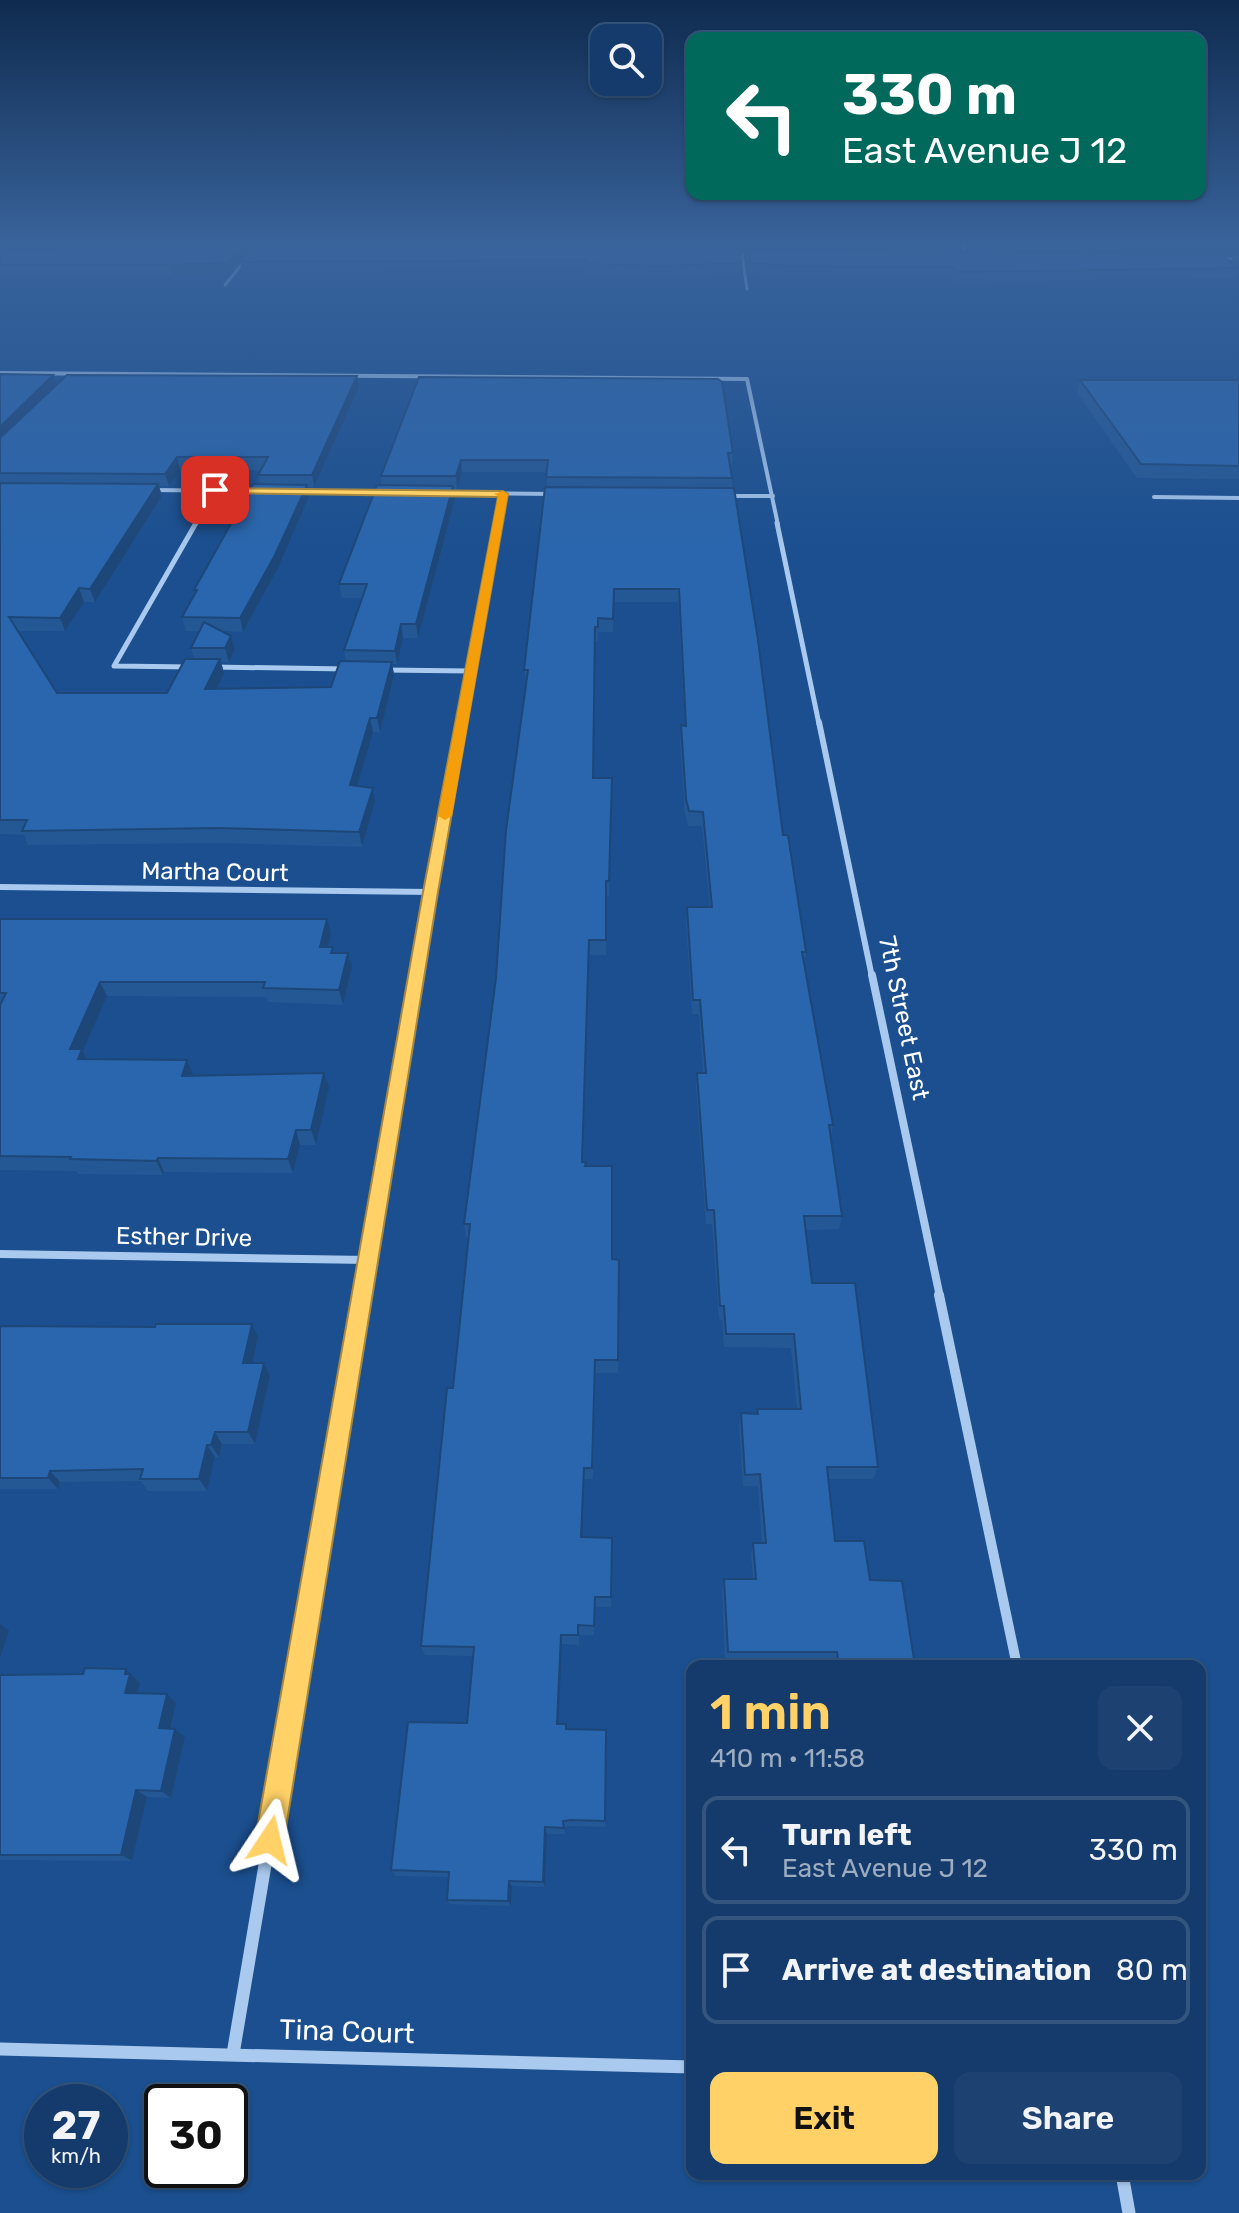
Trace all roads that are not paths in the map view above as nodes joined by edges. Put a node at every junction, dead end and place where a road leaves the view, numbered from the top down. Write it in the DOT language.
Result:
graph roads {
  1 [pos="0,373"];
  2 [pos="77,373"];
  3 [pos="66,384"];
  4 [pos="138,490"];
  5 [pos="215,490"];
  6 [pos="275,491"];
  7 [pos="290,491"];
  8 [pos="397,492"];
  9 [pos="442,493"];
  10 [pos="503,494"];
  11 [pos="566,494"];
  12 [pos="725,496"];
  13 [pos="773,496"];
  14 [pos="1154,497"];
  15 [pos="1239,498"];
  16 [pos="363,670"];
  17 [pos="378,670"];
  18 [pos="471,671"];
  19 [pos="0,887"];
  20 [pos="431,892"];
  21 [pos="0,1254"];
  22 [pos="368,1260"];
  23 [pos="1016,1660"];
  24 [pos="0,2049"];
  25 [pos="233,2054"];
  26 [pos="686,2067"];
  27 [pos="1123,2180"];
  28 [pos="1129,2213"];
  1 -- 2 [label="street"];
  2 -- 3 [label="street"];
  2 -- 13 [label="street, 7th Street East"];
  4 -- 5 [label="street"];
  5 -- 6 [label="street"];
  5 -- 16 [label="street"];
  7 -- 8 [label="street"];
  9 -- 10 [label="street"];
  10 -- 11 [label="street"];
  10 -- 18 [label="street"];
  12 -- 13 [label="street"];
  13 -- 23 [label="street, 7th Street East"];
  14 -- 15 [label="street"];
  17 -- 18 [label="street"];
  18 -- 20 [label="street"];
  19 -- 20 [label="street, Martha Court"];
  20 -- 22 [label="street"];
  21 -- 22 [label="street, Esther Drive"];
  22 -- 25 [label="street"];
  24 -- 25 [label="street, Tina Court"];
  25 -- 26 [label="street, Tina Court"];
  27 -- 28 [label="street"];
}
